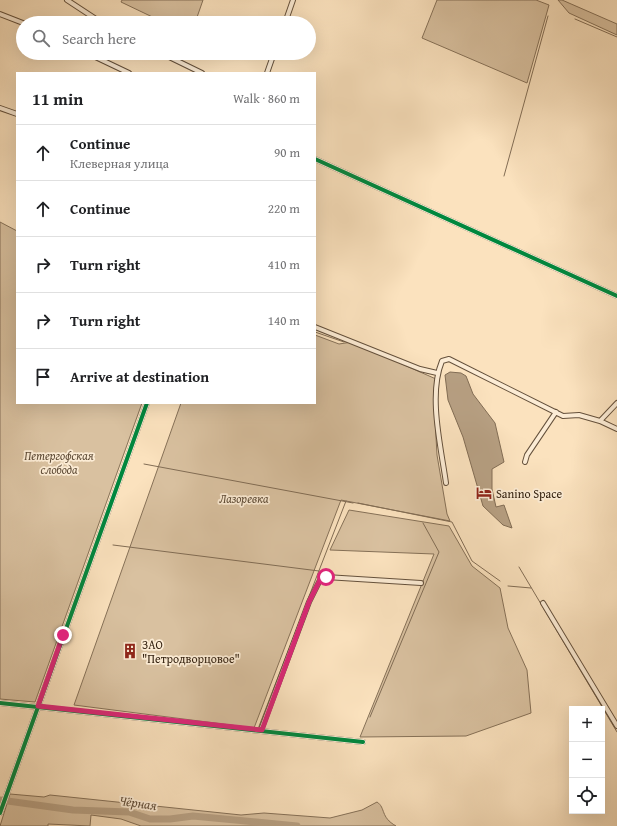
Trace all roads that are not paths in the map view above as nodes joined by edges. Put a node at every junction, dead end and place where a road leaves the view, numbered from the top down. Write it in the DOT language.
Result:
graph roads {
  1 [pos="67,0"];
  2 [pos="294,0"];
  3 [pos="0,14"];
  4 [pos="91,16"];
  5 [pos="288,16"];
  6 [pos="16,20"];
  7 [pos="101,60"];
  8 [pos="175,60"];
  9 [pos="272,60"];
  10 [pos="127,72"];
  11 [pos="200,72"];
  12 [pos="267,72"];
  13 [pos="0,108"];
  14 [pos="16,114"];
  15 [pos="316,159"];
  16 [pos="617,296"];
  17 [pos="316,327"];
  18 [pos="437,373"];
  19 [pos="617,403"];
  20 [pos="147,404"];
  21 [pos="556,412"];
  22 [pos="600,421"];
  23 [pos="617,429"];
  24 [pos="525,462"];
  25 [pos="446,483"];
  26 [pos="421,583"];
  27 [pos="543,603"];
  28 [pos="0,703"];
  29 [pos="38,706"];
  30 [pos="617,726"];
  31 [pos="262,730"];
  32 [pos="363,742"];
  33 [pos="0,813"];
  1 -- 4 [label="street"];
  2 -- 5 [label="street"];
  3 -- 6 [label="street"];
  7 -- 10 [label="street"];
  8 -- 11 [label="street"];
  9 -- 12 [label="street"];
  13 -- 14 [label="street"];
  15 -- 16 [label="street"];
  17 -- 18 [label="street"];
  18 -- 21 [label="street"];
  18 -- 25 [label="street"];
  19 -- 22 [label="street"];
  20 -- 29 [label="street"];
  21 -- 22 [label="street"];
  21 -- 24 [label="street"];
  22 -- 23 [label="street"];
  26 -- 31 [label="street"];
  27 -- 30 [label="street"];
  28 -- 29 [label="street"];
  29 -- 31 [label="street"];
  29 -- 33 [label="street"];
  31 -- 32 [label="street"];
}
